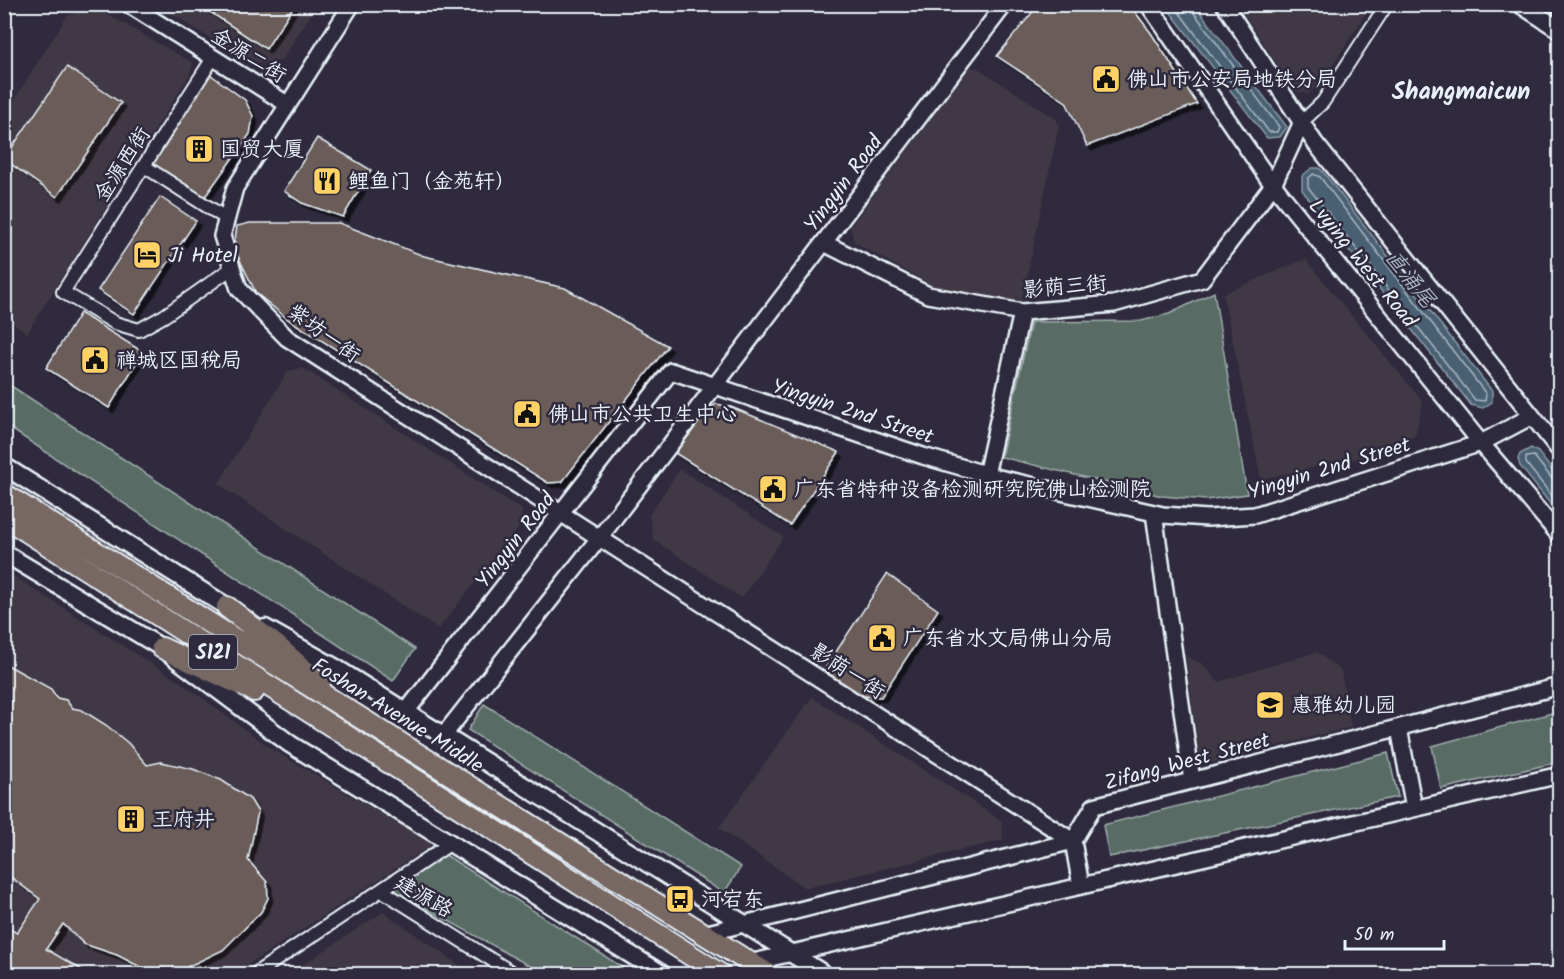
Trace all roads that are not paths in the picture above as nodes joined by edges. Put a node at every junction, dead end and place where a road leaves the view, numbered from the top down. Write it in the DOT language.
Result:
graph roads {
  1 [pos="128,4"];
  2 [pos="352,4"];
  3 [pos="1005,4"];
  4 [pos="1148,4"];
  5 [pos="1224,4"];
  6 [pos="1387,4"];
  7 [pos="1520,4"];
  8 [pos="1560,30"];
  9 [pos="213,58"];
  10 [pos="287,104"];
  11 [pos="1302,122"];
  12 [pos="144,166"];
  13 [pos="1274,185"];
  14 [pos="227,219"];
  15 [pos="824,243"];
  16 [pos="232,268"];
  17 [pos="1022,312"];
  18 [pos="715,387"];
  19 [pos="1532,416"];
  20 [pos="1481,443"];
  21 [pos="1560,451"];
  22 [pos="4,466"];
  23 [pos="986,474"];
  24 [pos="4,494"];
  25 [pos="563,513"];
  26 [pos="1154,513"];
  27 [pos="4,517"];
  28 [pos="600,537"];
  29 [pos="1560,537"];
  30 [pos="4,553"];
  31 [pos="227,607"];
  32 [pos="162,648"];
  33 [pos="1560,686"];
  34 [pos="405,713"];
  35 [pos="355,717"];
  36 [pos="1400,728"];
  37 [pos="341,734"];
  38 [pos="443,736"];
  39 [pos="1560,775"];
  40 [pos="1192,781"];
  41 [pos="1414,808"];
  42 [pos="1073,841"];
  43 [pos="451,843"];
  44 [pos="1081,886"];
  45 [pos="381,890"];
  46 [pos="743,923"];
  47 [pos="704,934"];
  48 [pos="790,953"];
  49 [pos="749,963"];
  50 [pos="255,975"];
  51 [pos="514,975"];
  52 [pos="662,975"];
  53 [pos="720,975"];
  54 [pos="768,975"];
  55 [pos="825,975"];
  1 -- 9 [label="street, 金源二街"];
  2 -- 10 [label="street, 紫坊一街"];
  3 -- 15 [label="street, Yingyin Road"];
  4 -- 13 [label="street, Lvying West Road"];
  5 -- 11 [label="street, Lvying West Road"];
  6 -- 11 [label="street"];
  7 -- 8 [label="main road"];
  9 -- 10 [label="street, 金源二街"];
  9 -- 12 [label="street, 金源西街"];
  10 -- 14 [label="street, 紫坊一街"];
  11 -- 13 [label="street, 影荫三街"];
  11 -- 19 [label="street, Lvying West Road"];
  12 -- 14 [label="street"];
  12 -- 16 [label="street, 金源西街"];
  13 -- 17 [label="street, 影荫三街"];
  13 -- 20 [label="street, Lvying West Road"];
  14 -- 16 [label="street, 紫坊一街"];
  15 -- 17 [label="street, 影荫三街"];
  15 -- 18 [label="street, Yingyin Road"];
  16 -- 25 [label="street, 紫坊一街"];
  17 -- 23 [label="street"];
  18 -- 23 [label="street, Yingyin 2nd Street"];
  18 -- 25 [label="street, Yingyin Road"];
  18 -- 28 [label="street, Yingyin Road"];
  19 -- 20 [label="street, Yingyin 2nd Street"];
  19 -- 21 [label="street, Lvying West Road"];
  20 -- 26 [label="street, Yingyin 2nd Street"];
  20 -- 29 [label="street, Lvying West Road"];
  22 -- 31 [label="main road, Foshan Avenue Middle"];
  23 -- 26 [label="street, Yingyin 2nd Street"];
  24 -- 35 [label="highway, Foshan Avenue Middle / S121"];
  25 -- 28 [label="street, 紫坊一街"];
  25 -- 34 [label="street, Yingyin Road"];
  26 -- 40 [label="street"];
  27 -- 37 [label="highway, S121"];
  28 -- 38 [label="street, Yingyin Road"];
  28 -- 42 [label="street, 影荫一街"];
  30 -- 32 [label="main road"];
  31 -- 34 [label="main road, Foshan Avenue Middle"];
  31 -- 35 [label="highway"];
  32 -- 37 [label="highway"];
  32 -- 43 [label="main road"];
  33 -- 36 [label="street, Zifang West Street"];
  34 -- 38 [label="main road, Foshan Avenue Middle"];
  35 -- 47 [label="highway, Foshan Avenue Middle / S121"];
  36 -- 40 [label="street, Zifang West Street"];
  36 -- 41 [label="street"];
  37 -- 53 [label="highway, S121"];
  38 -- 46 [label="main road, Foshan Avenue Middle"];
  39 -- 41 [label="street"];
  40 -- 42 [label="street, Zifang West Street"];
  41 -- 44 [label="street"];
  42 -- 44 [label="street"];
  42 -- 46 [label="street"];
  43 -- 45 [label="street"];
  43 -- 52 [label="main road"];
  44 -- 48 [label="street"];
  45 -- 50 [label="street, 建源路"];
  45 -- 51 [label="street, 建源路"];
  46 -- 47 [label="street"];
  46 -- 48 [label="main road, Foshan Avenue Middle"];
  47 -- 49 [label="highway, Foshan Avenue Middle / S121"];
  48 -- 49 [label="street"];
  48 -- 55 [label="main road, Foshan Avenue Middle"];
  49 -- 54 [label="highway, Foshan Avenue Middle / S121"];
}
